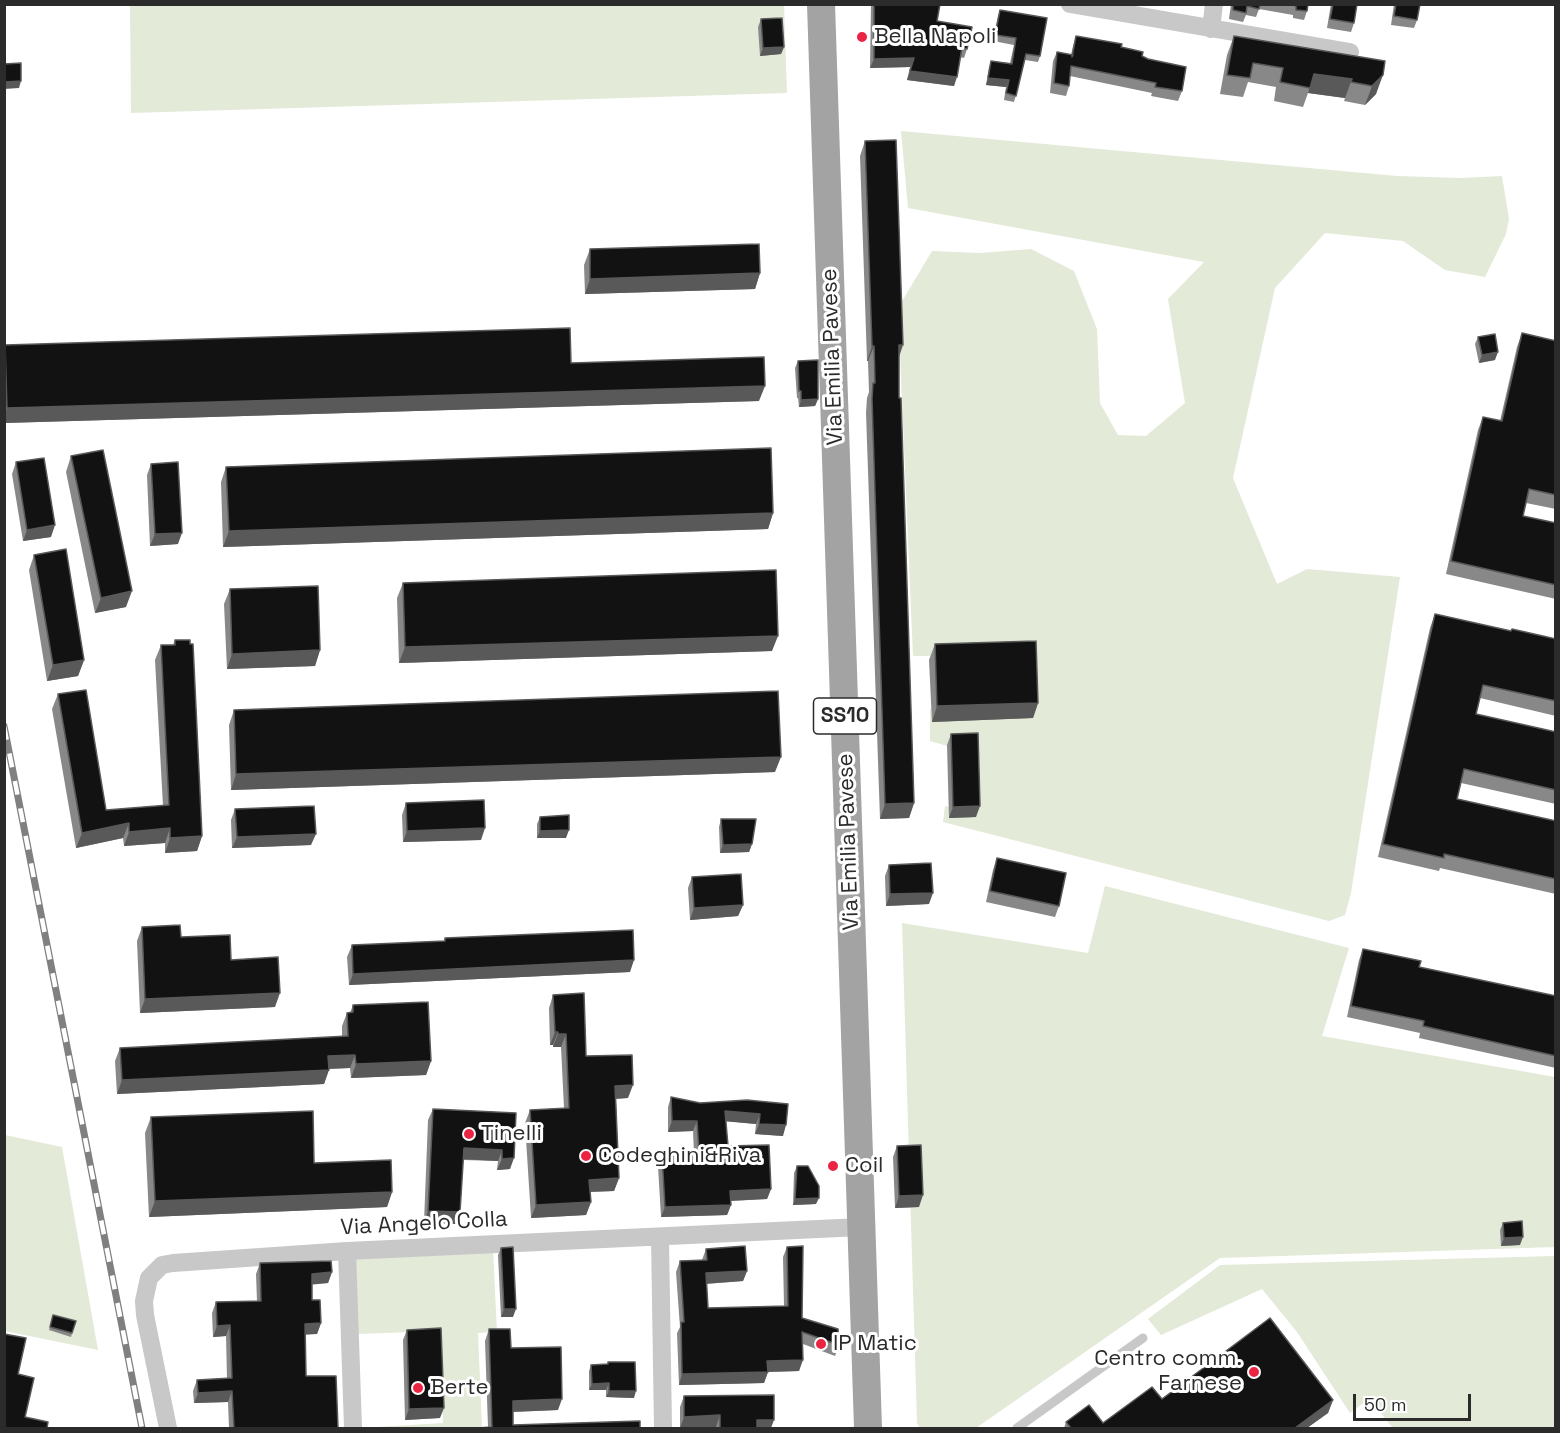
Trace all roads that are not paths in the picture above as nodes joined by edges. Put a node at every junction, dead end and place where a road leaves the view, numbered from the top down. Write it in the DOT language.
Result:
graph roads {
  1 [pos="821,4"];
  2 [pos="840,4"];
  3 [pos="1070,4"];
  4 [pos="1214,4"];
  5 [pos="1211,29"];
  6 [pos="1350,52"];
  7 [pos="861,1227"];
  8 [pos="660,1238"];
  9 [pos="347,1251"];
  10 [pos="1143,1338"];
  11 [pos="168,1428"];
  12 [pos="353,1428"];
  13 [pos="663,1428"];
  14 [pos="868,1428"];
  15 [pos="887,1428"];
  16 [pos="1017,1428"];
  1 -- 7 [label="main road, Via Emilia Pavese / SS10"];
  2 -- 15 [label="main road, Via Emilia Pavese / SS10"];
  3 -- 5 [label="street"];
  4 -- 5 [label="street"];
  5 -- 6 [label="street"];
  7 -- 8 [label="street, Via Angelo Colla"];
  7 -- 14 [label="main road, Via Emilia Pavese / SS10"];
  8 -- 9 [label="street, Via Angelo Colla"];
  8 -- 13 [label="street"];
  9 -- 11 [label="street, Via Angelo Colla"];
  9 -- 12 [label="street"];
  10 -- 16 [label="lane"];
}
